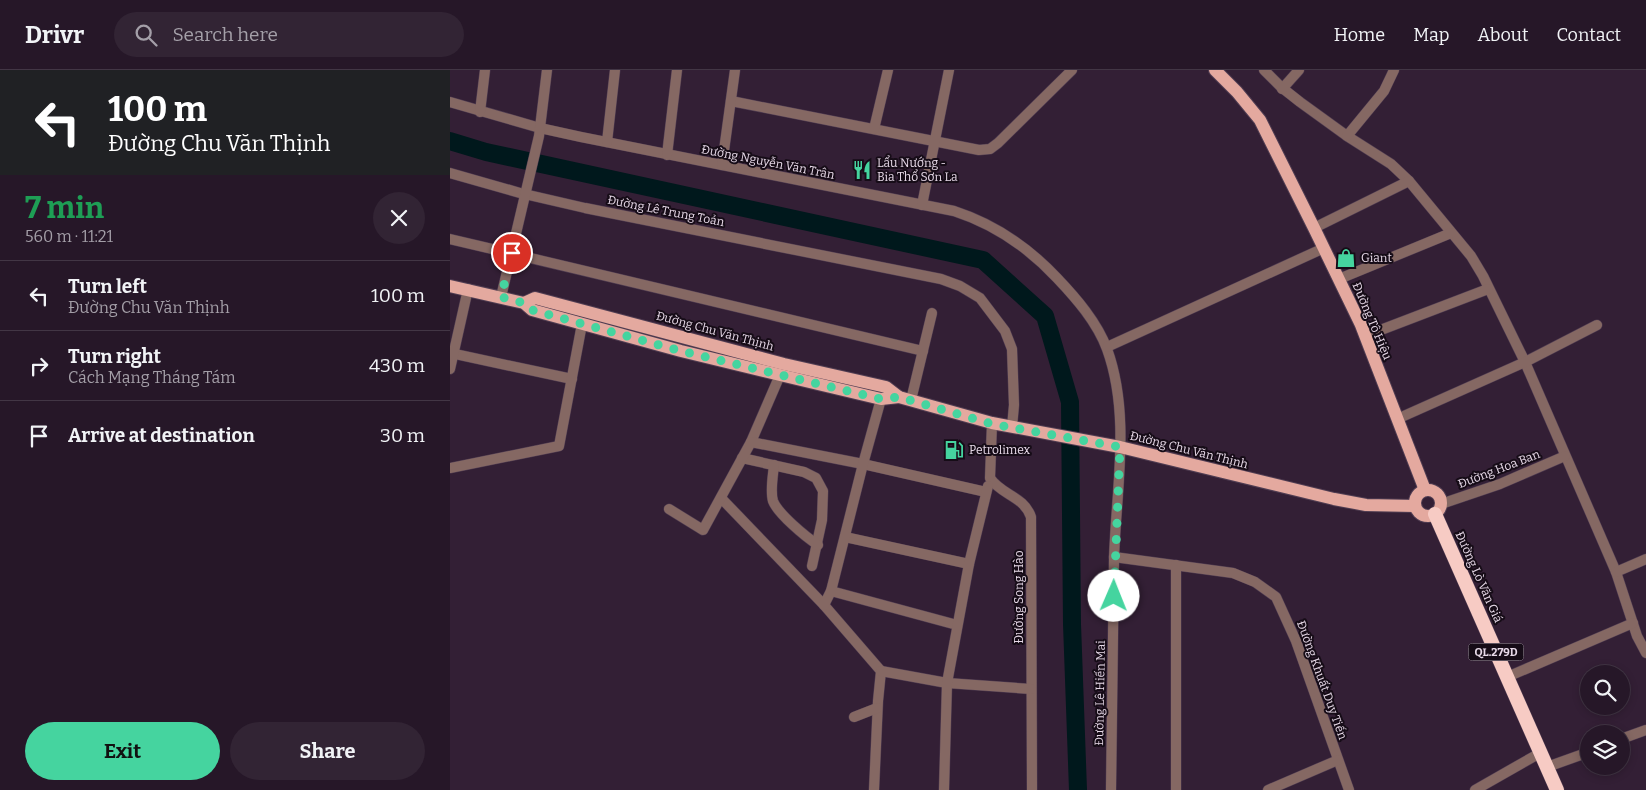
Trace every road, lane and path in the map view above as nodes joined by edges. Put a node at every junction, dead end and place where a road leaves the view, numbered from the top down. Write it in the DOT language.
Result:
graph roads {
  1 [pos="485,70"];
  2 [pos="547,70"];
  3 [pos="615,70"];
  4 [pos="677,70"];
  5 [pos="735,70"];
  6 [pos="888,70"];
  7 [pos="949,70"];
  8 [pos="1072,70"];
  9 [pos="1215,70"];
  10 [pos="1264,70"];
  11 [pos="1299,70"];
  12 [pos="1394,70"];
  13 [pos="1282,89"];
  14 [pos="730,101"];
  15 [pos="450,102"];
  16 [pos="480,112"];
  17 [pos="874,130"];
  18 [pos="540,132"];
  19 [pos="1347,136"];
  20 [pos="607,142"];
  21 [pos="934,142"];
  22 [pos="667,154"];
  23 [pos="722,165"];
  24 [pos="450,173"];
  25 [pos="1409,181"];
  26 [pos="526,194"];
  27 [pos="922,205"];
  28 [pos="1314,228"];
  29 [pos="1451,233"];
  30 [pos="450,238"];
  31 [pos="1324,248"];
  32 [pos="512,253"];
  33 [pos="1339,279"];
  34 [pos="450,286"];
  35 [pos="468,289"];
  36 [pos="1488,289"];
  37 [pos="501,297"];
  38 [pos="524,303"];
  39 [pos="932,313"];
  40 [pos="582,324"];
  41 [pos="1597,325"];
  42 [pos="1365,336"];
  43 [pos="1107,347"];
  44 [pos="923,351"];
  45 [pos="452,353"];
  46 [pos="1525,362"];
  47 [pos="450,369"];
  48 [pos="780,376"];
  49 [pos="572,379"];
  50 [pos="905,398"];
  51 [pos="881,399"];
  52 [pos="1397,420"];
  53 [pos="992,424"];
  54 [pos="1012,427"];
  55 [pos="750,442"];
  56 [pos="1115,447"];
  57 [pos="1565,456"];
  58 [pos="742,458"];
  59 [pos="863,464"];
  60 [pos="774,465"];
  61 [pos="450,468"];
  62 [pos="990,478"];
  63 [pos="1425,490"];
  64 [pos="986,492"];
  65 [pos="721,498"];
  66 [pos="1415,506"];
  67 [pos="669,509"];
  68 [pos="1438,509"];
  69 [pos="845,537"];
  70 [pos="818,545"];
  71 [pos="1114,557"];
  72 [pos="1646,559"];
  73 [pos="969,564"];
  74 [pos="1176,565"];
  75 [pos="812,566"];
  76 [pos="1616,572"];
  77 [pos="831,591"];
  78 [pos="824,604"];
  79 [pos="1633,623"];
  80 [pos="957,625"];
  81 [pos="1646,654"];
  82 [pos="881,671"];
  83 [pos="1507,677"];
  84 [pos="947,683"];
  85 [pos="1031,689"];
  86 [pos="877,708"];
  87 [pos="854,717"];
  88 [pos="1646,730"];
  89 [pos="1630,736"];
  90 [pos="1540,753"];
  91 [pos="1580,755"];
  92 [pos="1338,760"];
  93 [pos="1547,767"];
  94 [pos="874,790"];
  95 [pos="944,790"];
  96 [pos="1032,790"];
  97 [pos="1111,790"];
  98 [pos="1176,790"];
  99 [pos="1268,790"];
  100 [pos="1350,790"];
  101 [pos="1475,790"];
  102 [pos="1557,790"];
  1 -- 16 [label="street"];
  2 -- 18 [label="street"];
  3 -- 20 [label="street"];
  4 -- 22 [label="street"];
  5 -- 14 [label="street"];
  6 -- 17 [label="street"];
  7 -- 21 [label="street"];
  8 -- 21 [label="street"];
  9 -- 28 [label="main road, Đường Tô Hiệu"];
  10 -- 13 [label="street"];
  11 -- 13 [label="street"];
  12 -- 19 [label="street"];
  13 -- 19 [label="street"];
  14 -- 17 [label="street"];
  14 -- 23 [label="street"];
  15 -- 16 [label="street, Đường Nguyễn Văn Trân"];
  16 -- 18 [label="street, Đường Nguyễn Văn Trân"];
  17 -- 21 [label="street"];
  18 -- 20 [label="street, Đường Nguyễn Văn Trân"];
  18 -- 26 [label="street"];
  19 -- 25 [label="street"];
  20 -- 22 [label="street, Đường Nguyễn Văn Trân"];
  21 -- 27 [label="street"];
  22 -- 23 [label="street, Đường Nguyễn Văn Trân"];
  23 -- 27 [label="street, Đường Nguyễn Văn Trân"];
  24 -- 26 [label="street, Đường Lê Trung Toản"];
  25 -- 28 [label="street"];
  25 -- 29 [label="street"];
  26 -- 32 [label="street"];
  26 -- 54 [label="street, Đường Lê Trung Toản"];
  27 -- 43 [label="street, Đường Nguyễn Văn Trân"];
  28 -- 31 [label="main road, Đường Tô Hiệu"];
  29 -- 33 [label="street"];
  29 -- 36 [label="street"];
  30 -- 32 [label="street"];
  31 -- 33 [label="main road, Đường Tô Hiệu"];
  31 -- 43 [label="street"];
  32 -- 37 [label="street"];
  32 -- 44 [label="street"];
  33 -- 42 [label="main road, Đường Tô Hiệu"];
  34 -- 35 [label="main road, Đường Chu Văn Thịnh"];
  35 -- 37 [label="main road, Đường Chu Văn Thịnh"];
  35 -- 45 [label="street"];
  36 -- 42 [label="street"];
  36 -- 46 [label="street"];
  37 -- 38 [label="main road, Đường Chu Văn Thịnh"];
  38 -- 40 [label="main road, Đường Chu Văn Thịnh"];
  38 -- 50 [label="main road, Đường Chu Văn Thịnh"];
  39 -- 44 [label="street"];
  40 -- 48 [label="main road, Đường Chu Văn Thịnh"];
  40 -- 49 [label="street"];
  41 -- 46 [label="street"];
  42 -- 52 [label="main road, Đường Tô Hiệu"];
  43 -- 56 [label="street, Đường Nguyễn Văn Trân"];
  44 -- 50 [label="street"];
  45 -- 47 [label="street"];
  45 -- 49 [label="street"];
  46 -- 52 [label="street"];
  46 -- 57 [label="street"];
  48 -- 51 [label="main road, Đường Chu Văn Thịnh"];
  48 -- 55 [label="street"];
  49 -- 61 [label="street"];
  50 -- 51 [label="main road, Đường Chu Văn Thịnh"];
  50 -- 53 [label="main road, Đường Chu Văn Thịnh"];
  51 -- 59 [label="street"];
  52 -- 63 [label="main road, Đường Tô Hiệu"];
  53 -- 54 [label="main road, Đường Chu Văn Thịnh"];
  53 -- 62 [label="street"];
  54 -- 56 [label="main road, Đường Chu Văn Thịnh"];
  55 -- 58 [label="street"];
  55 -- 59 [label="street"];
  56 -- 66 [label="main road, Đường Chu Văn Thịnh"];
  56 -- 71 [label="street, Đường Lê Hiến Mai"];
  57 -- 68 [label="street, Đường Hoa Ban"];
  57 -- 76 [label="street"];
  58 -- 60 [label="street"];
  58 -- 65 [label="street"];
  59 -- 64 [label="street"];
  59 -- 69 [label="street"];
  60 -- 70 [label="street"];
  60 -- 70 [label="street"];
  62 -- 64 [label="street"];
  62 -- 85 [label="street, Đường Song Hào"];
  63 -- 66 [label="main road"];
  63 -- 68 [label="main road"];
  64 -- 73 [label="street"];
  65 -- 67 [label="street"];
  65 -- 78 [label="street"];
  66 -- 68 [label="main road"];
  68 -- 83 [label="highway, Đường Lò Văn Giá / QL.279D"];
  69 -- 73 [label="street"];
  69 -- 77 [label="street"];
  70 -- 75 [label="street"];
  71 -- 74 [label="street, Đường Khuất Duy Tiến"];
  71 -- 97 [label="street, Đường Lê Hiến Mai"];
  72 -- 76 [label="street"];
  73 -- 80 [label="street"];
  74 -- 92 [label="street, Đường Khuất Duy Tiến"];
  74 -- 98 [label="street"];
  76 -- 79 [label="street"];
  77 -- 78 [label="street"];
  77 -- 80 [label="street"];
  78 -- 82 [label="street"];
  79 -- 81 [label="street"];
  79 -- 83 [label="street"];
  80 -- 84 [label="street"];
  82 -- 84 [label="street"];
  82 -- 86 [label="street"];
  83 -- 90 [label="highway, Đường Lò Văn Giá / QL.279D"];
  84 -- 85 [label="street"];
  84 -- 95 [label="street"];
  85 -- 96 [label="street, Đường Song Hào"];
  86 -- 87 [label="street"];
  86 -- 94 [label="street"];
  88 -- 89 [label="street"];
  90 -- 93 [label="highway, Đường Lò Văn Giá / QL.279D"];
  90 -- 101 [label="street"];
  91 -- 93 [label="street"];
  92 -- 99 [label="street"];
  92 -- 100 [label="street, Đường Khuất Duy Tiến"];
  93 -- 102 [label="highway, Đường Lò Văn Giá / QL.279D"];
}
